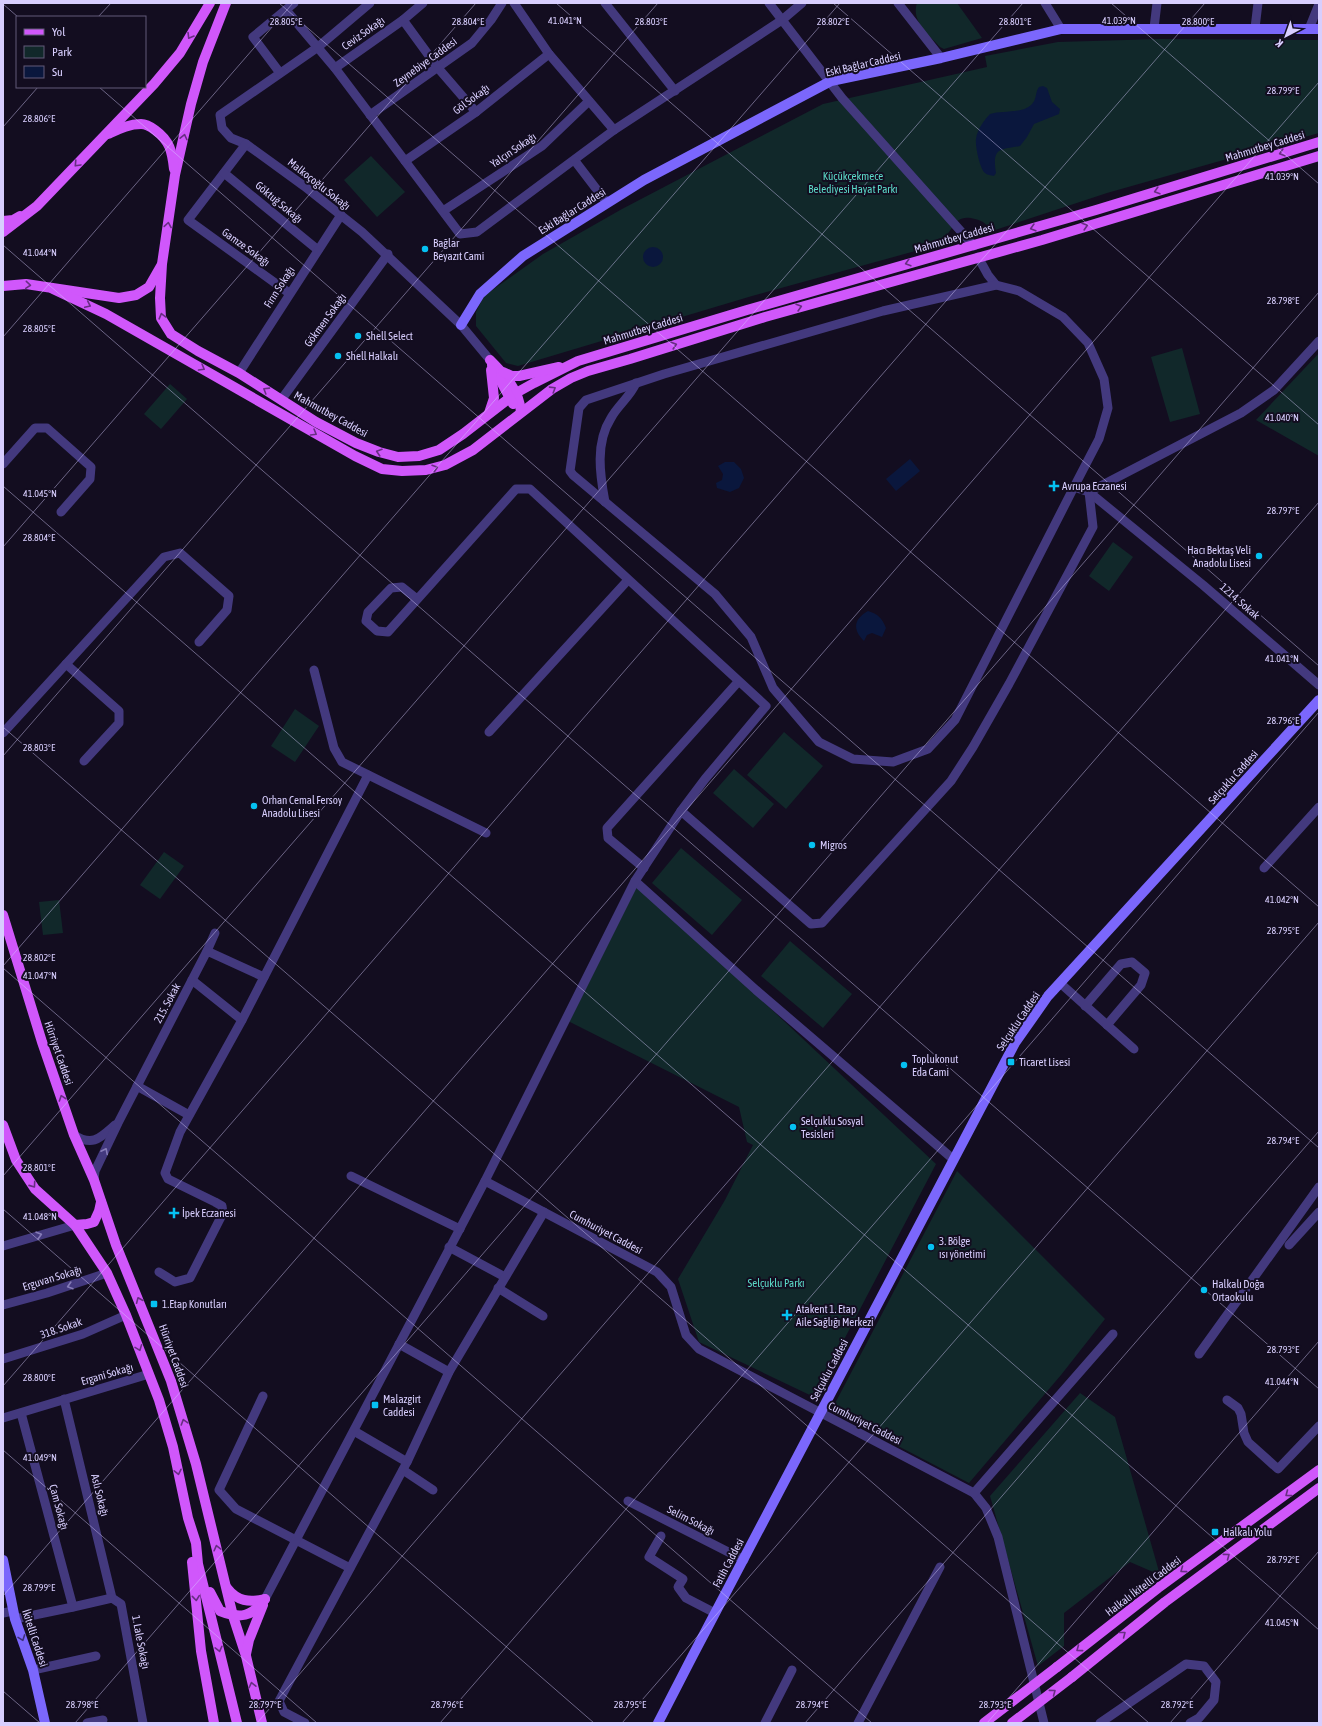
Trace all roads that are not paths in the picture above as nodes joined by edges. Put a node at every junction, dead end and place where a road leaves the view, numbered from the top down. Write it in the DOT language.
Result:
graph roads {
  1 [pos="210,3"];
  2 [pos="226,3"];
  3 [pos="294,3"];
  4 [pos="370,3"];
  5 [pos="423,3"];
  6 [pos="502,3"];
  7 [pos="514,3"];
  8 [pos="605,3"];
  9 [pos="769,3"];
  10 [pos="802,3"];
  11 [pos="1045,3"];
  12 [pos="1157,3"];
  13 [pos="1258,3"];
  14 [pos="901,4"];
  15 [pos="1319,4"];
  16 [pos="286,10"];
  17 [pos="403,20"];
  18 [pos="782,20"];
  19 [pos="1154,28"];
  20 [pos="1255,28"];
  21 [pos="1061,29"];
  22 [pos="1314,29"];
  23 [pos="318,47"];
  24 [pos="549,54"];
  25 [pos="941,58"];
  26 [pos="334,68"];
  27 [pos="438,68"];
  28 [pos="280,73"];
  29 [pos="830,81"];
  30 [pos="675,91"];
  31 [pos="589,101"];
  32 [pos="476,112"];
  33 [pos="370,115"];
  34 [pos="614,130"];
  35 [pos="104,136"];
  36 [pos="1319,142"];
  37 [pos="246,144"];
  38 [pos="1319,156"];
  39 [pos="405,161"];
  40 [pos="575,161"];
  41 [pos="224,172"];
  42 [pos="175,175"];
  43 [pos="607,203"];
  44 [pos="38,206"];
  45 [pos="443,211"];
  46 [pos="341,215"];
  47 [pos="3,221"];
  48 [pos="3,232"];
  49 [pos="974,246"];
  50 [pos="318,250"];
  51 [pos="388,254"];
  52 [pos="978,257"];
  53 [pos="162,264"];
  54 [pos="996,285"];
  55 [pos="3,286"];
  56 [pos="53,288"];
  57 [pos="289,293"];
  58 [pos="461,325"];
  59 [pos="1319,341"];
  60 [pos="490,360"];
  61 [pos="569,366"];
  62 [pos="503,372"];
  63 [pos="239,373"];
  64 [pos="636,383"];
  65 [pos="512,396"];
  66 [pos="281,400"];
  67 [pos="521,412"];
  68 [pos="489,414"];
  69 [pos="3,464"];
  70 [pos="1074,487"];
  71 [pos="1089,492"];
  72 [pos="605,502"];
  73 [pos="61,512"];
  74 [pos="628,580"];
  75 [pos="416,599"];
  76 [pos="199,642"];
  77 [pos="66,664"];
  78 [pos="314,670"];
  79 [pos="738,682"];
  80 [pos="1319,685"];
  81 [pos="1319,700"];
  82 [pos="489,732"];
  83 [pos="3,733"];
  84 [pos="84,761"];
  85 [pos="368,775"];
  86 [pos="1319,808"];
  87 [pos="681,811"];
  88 [pos="486,833"];
  89 [pos="644,868"];
  90 [pos="1264,868"];
  91 [pos="635,881"];
  92 [pos="3,916"];
  93 [pos="215,933"];
  94 [pos="207,951"];
  95 [pos="264,977"];
  96 [pos="192,980"];
  97 [pos="1060,983"];
  98 [pos="1085,1006"];
  99 [pos="242,1020"];
  100 [pos="1107,1025"];
  101 [pos="1134,1049"];
  102 [pos="137,1086"];
  103 [pos="189,1115"];
  104 [pos="118,1123"];
  105 [pos="3,1125"];
  106 [pos="74,1135"];
  107 [pos="953,1159"];
  108 [pos="351,1176"];
  109 [pos="94,1180"];
  110 [pos="485,1181"];
  111 [pos="1319,1187"];
  112 [pos="101,1202"];
  113 [pos="544,1212"];
  114 [pos="1319,1212"];
  115 [pos="75,1225"];
  116 [pos="460,1229"];
  117 [pos="1289,1245"];
  118 [pos="3,1246"];
  119 [pos="449,1247"];
  120 [pos="159,1272"];
  121 [pos="107,1273"];
  122 [pos="505,1277"];
  123 [pos="498,1288"];
  124 [pos="3,1305"];
  125 [pos="126,1315"];
  126 [pos="543,1316"];
  127 [pos="1113,1334"];
  128 [pos="400,1344"];
  129 [pos="1199,1354"];
  130 [pos="3,1359"];
  131 [pos="449,1372"];
  132 [pos="149,1374"];
  133 [pos="263,1396"];
  134 [pos="64,1399"];
  135 [pos="1228,1400"];
  136 [pos="21,1413"];
  137 [pos="820,1413"];
  138 [pos="3,1418"];
  139 [pos="1319,1426"];
  140 [pos="354,1430"];
  141 [pos="405,1466"];
  142 [pos="1319,1470"];
  143 [pos="1319,1488"];
  144 [pos="433,1490"];
  145 [pos="974,1493"];
  146 [pos="628,1501"];
  147 [pos="188,1518"];
  148 [pos="661,1536"];
  149 [pos="296,1540"];
  150 [pos="196,1543"];
  151 [pos="3,1560"];
  152 [pos="744,1560"];
  153 [pos="940,1567"];
  154 [pos="350,1568"];
  155 [pos="226,1586"];
  156 [pos="112,1598"];
  157 [pos="265,1599"];
  158 [pos="73,1607"];
  159 [pos="3,1613"];
  160 [pos="715,1613"];
  161 [pos="14,1615"];
  162 [pos="233,1616"];
  163 [pos="96,1656"];
  164 [pos="246,1656"];
  165 [pos="33,1670"];
  166 [pos="792,1670"];
  167 [pos="103,1720"];
  168 [pos="45,1723"];
  169 [pos="87,1723"];
  170 [pos="143,1723"];
  171 [pos="214,1723"];
  172 [pos="237,1723"];
  173 [pos="262,1723"];
  174 [pos="305,1723"];
  175 [pos="658,1723"];
  176 [pos="765,1723"];
  177 [pos="858,1723"];
  178 [pos="984,1723"];
  179 [pos="1012,1723"];
  180 [pos="1044,1723"];
  181 [pos="1100,1723"];
  182 [pos="1190,1723"];
  1 -- 35 [label="main road, one-way"];
  42 -- 2 [label="main road, one-way"];
  3 -- 16 [label="street"];
  4 -- 23 [label="street, Malkoçoğlu Sokağı"];
  5 -- 17 [label="street, Ceviz Sokağı"];
  6 -- 27 [label="street, Zeynebiye Caddesi"];
  7 -- 24 [label="street"];
  8 -- 30 [label="street"];
  9 -- 18 [label="street"];
  10 -- 18 [label="street"];
  11 -- 21 [label="street"];
  12 -- 19 [label="street"];
  13 -- 20 [label="street"];
  14 -- 25 [label="street"];
  15 -- 22 [label="street"];
  16 -- 23 [label="street"];
  16 -- 28 [label="street"];
  17 -- 26 [label="street, Ceviz Sokağı"];
  17 -- 27 [label="street"];
  18 -- 29 [label="street"];
  18 -- 30 [label="street"];
  19 -- 20 [label="street, Eski Bağlar Caddesi"];
  19 -- 21 [label="street, Eski Bağlar Caddesi"];
  20 -- 22 [label="street, Eski Bağlar Caddesi"];
  21 -- 25 [label="street, Eski Bağlar Caddesi"];
  23 -- 26 [label="street"];
  23 -- 28 [label="street, Malkoçoğlu Sokağı"];
  24 -- 31 [label="street"];
  24 -- 32 [label="street, Göl Sokağı"];
  25 -- 29 [label="street, Eski Bağlar Caddesi"];
  26 -- 33 [label="street"];
  27 -- 32 [label="street"];
  27 -- 33 [label="street, Zeynebiye Caddesi"];
  28 -- 37 [label="street, Malkoçoğlu Sokağı"];
  29 -- 43 [label="street, Eski Bağlar Caddesi"];
  29 -- 49 [label="street"];
  30 -- 34 [label="street"];
  31 -- 34 [label="street"];
  31 -- 45 [label="street, Yalçın Sokağı"];
  32 -- 39 [label="street, Göl Sokağı"];
  33 -- 39 [label="street"];
  34 -- 40 [label="street"];
  35 -- 42 [label="main road"];
  35 -- 44 [label="main road, one-way"];
  36 -- 49 [label="main road, Mahmutbey Caddesi, one-way"];
  37 -- 41 [label="street"];
  37 -- 46 [label="street, Malkoçoğlu Sokağı"];
  52 -- 38 [label="main road, one-way"];
  39 -- 45 [label="street"];
  40 -- 43 [label="street"];
  40 -- 45 [label="street"];
  41 -- 50 [label="street, Göktuğ Sokağı"];
  41 -- 57 [label="street, Gamze Sokağı"];
  53 -- 42 [label="main road, Mahmutbey Caddesi, one-way"];
  43 -- 58 [label="street, Eski Bağlar Caddesi"];
  44 -- 47 [label="main road"];
  44 -- 48 [label="main road"];
  46 -- 50 [label="street, Fırın Sokağı"];
  46 -- 51 [label="street, Malkoçoğlu Sokağı"];
  49 -- 52 [label="main road"];
  49 -- 61 [label="main road, Mahmutbey Caddesi, one-way"];
  50 -- 57 [label="street, Fırın Sokağı"];
  51 -- 58 [label="street, Malkoçoğlu Sokağı"];
  51 -- 66 [label="street, Gökmen Sokağı"];
  52 -- 54 [label="street"];
  67 -- 52 [label="main road, one-way"];
  53 -- 56 [label="main road"];
  63 -- 53 [label="main road, Mahmutbey Caddesi, one-way"];
  54 -- 64 [label="street"];
  54 -- 70 [label="street"];
  55 -- 56 [label="main road, one-way"];
  56 -- 67 [label="main road, one-way"];
  57 -- 63 [label="street, Fırın Sokağı"];
  58 -- 60 [label="street, Malkoçoğlu Sokağı"];
  59 -- 71 [label="street"];
  60 -- 62 [label="main road"];
  60 -- 65 [label="main road"];
  60 -- 68 [label="main road"];
  61 -- 62 [label="main road"];
  61 -- 65 [label="main road, Mahmutbey Caddesi"];
  62 -- 65 [label="main road"];
  66 -- 63 [label="main road, Mahmutbey Caddesi, one-way"];
  64 -- 72 [label="street"];
  64 -- 72 [label="street"];
  65 -- 67 [label="main road"];
  65 -- 68 [label="main road, Mahmutbey Caddesi"];
  68 -- 66 [label="main road, Mahmutbey Caddesi, one-way"];
  69 -- 73 [label="street"];
  70 -- 71 [label="street"];
  70 -- 72 [label="street"];
  71 -- 80 [label="street, 1214. Sokak"];
  71 -- 87 [label="street"];
  74 -- 75 [label="street"];
  74 -- 79 [label="street"];
  74 -- 82 [label="street"];
  75 -- 75 [label="street"];
  76 -- 77 [label="street"];
  77 -- 83 [label="street"];
  77 -- 84 [label="street"];
  78 -- 85 [label="street"];
  79 -- 87 [label="street"];
  79 -- 89 [label="street"];
  81 -- 97 [label="street, Selçuklu Caddesi"];
  85 -- 88 [label="street"];
  85 -- 95 [label="street"];
  86 -- 90 [label="street"];
  87 -- 89 [label="street"];
  89 -- 91 [label="street"];
  91 -- 107 [label="street"];
  91 -- 110 [label="street"];
  106 -- 92 [label="main road, Hürriyet Caddesi, one-way"];
  93 -- 94 [label="street, 215. Sokak"];
  94 -- 95 [label="street"];
  94 -- 96 [label="street, 215. Sokak"];
  95 -- 99 [label="street"];
  96 -- 99 [label="street"];
  96 -- 102 [label="street, 215. Sokak"];
  97 -- 98 [label="street"];
  97 -- 107 [label="street, Selçuklu Caddesi"];
  98 -- 100 [label="street"];
  98 -- 100 [label="street"];
  99 -- 103 [label="street"];
  100 -- 101 [label="street"];
  102 -- 103 [label="street"];
  102 -- 104 [label="street, 215. Sokak"];
  103 -- 120 [label="street"];
  104 -- 106 [label="street"];
  109 -- 104 [label="street, 215. Sokak, one-way"];
  105 -- 115 [label="main road, one-way"];
  106 -- 109 [label="main road, Hürriyet Caddesi"];
  107 -- 137 [label="street, Selçuklu Caddesi"];
  108 -- 116 [label="street"];
  109 -- 112 [label="main road, Hürriyet Caddesi"];
  110 -- 113 [label="street, Cumhuriyet Caddesi"];
  110 -- 116 [label="street"];
  111 -- 129 [label="street"];
  112 -- 115 [label="main road"];
  155 -- 112 [label="main road, Hürriyet Caddesi, one-way"];
  113 -- 122 [label="street"];
  113 -- 137 [label="street, Cumhuriyet Caddesi"];
  114 -- 117 [label="street"];
  118 -- 115 [label="street, one-way"];
  115 -- 121 [label="main road"];
  116 -- 119 [label="street"];
  119 -- 122 [label="street"];
  119 -- 128 [label="street"];
  121 -- 124 [label="street, Erguvan Sokağı, one-way"];
  121 -- 125 [label="main road"];
  122 -- 123 [label="street"];
  123 -- 126 [label="street"];
  123 -- 131 [label="street"];
  125 -- 130 [label="street, 318. Sokak"];
  125 -- 132 [label="main road, one-way"];
  127 -- 145 [label="street"];
  128 -- 131 [label="street"];
  128 -- 140 [label="street"];
  131 -- 141 [label="street"];
  132 -- 134 [label="street, Ergani Sokağı"];
  132 -- 147 [label="main road, one-way"];
  133 -- 149 [label="street"];
  134 -- 136 [label="street, Ergani Sokağı"];
  134 -- 156 [label="street, Aslı Sokağı"];
  135 -- 139 [label="street"];
  136 -- 138 [label="street, Ergani Sokağı"];
  136 -- 158 [label="street, Çam Sokağı"];
  137 -- 145 [label="street, Cumhuriyet Caddesi"];
  137 -- 152 [label="street, Fatih Caddesi"];
  140 -- 141 [label="street"];
  140 -- 149 [label="street"];
  141 -- 144 [label="street"];
  141 -- 154 [label="street"];
  142 -- 178 [label="main road, Halkalı İkitelli Caddesi, one-way, bridge"];
  179 -- 143 [label="main road, one-way, bridge"];
  145 -- 180 [label="street, Cumhuriyet Caddesi"];
  146 -- 152 [label="street, Selim Sokağı"];
  147 -- 150 [label="main road"];
  147 -- 171 [label="main road, one-way"];
  148 -- 160 [label="street"];
  149 -- 154 [label="street"];
  149 -- 157 [label="street"];
  150 -- 162 [label="main road"];
  150 -- 172 [label="main road, one-way"];
  151 -- 161 [label="street, İkitelli Caddesi"];
  152 -- 160 [label="street, Fatih Caddesi"];
  153 -- 177 [label="street"];
  154 -- 174 [label="street"];
  155 -- 157 [label="main road"];
  155 -- 162 [label="main road, Hürriyet Caddesi"];
  156 -- 158 [label="street"];
  156 -- 170 [label="street, 1. Lale Sokağı"];
  157 -- 162 [label="main road"];
  157 -- 164 [label="main road"];
  158 -- 161 [label="street"];
  159 -- 161 [label="street"];
  160 -- 175 [label="street, Fatih Caddesi"];
  161 -- 165 [label="street, İkitelli Caddesi, one-way"];
  162 -- 164 [label="main road, Hürriyet Caddesi"];
  163 -- 165 [label="street"];
  173 -- 164 [label="main road, Hürriyet Caddesi, one-way"];
  165 -- 168 [label="street, İkitelli Caddesi"];
  166 -- 176 [label="street"];
  167 -- 169 [label="street"];
  181 -- 182 [label="street"];
}
